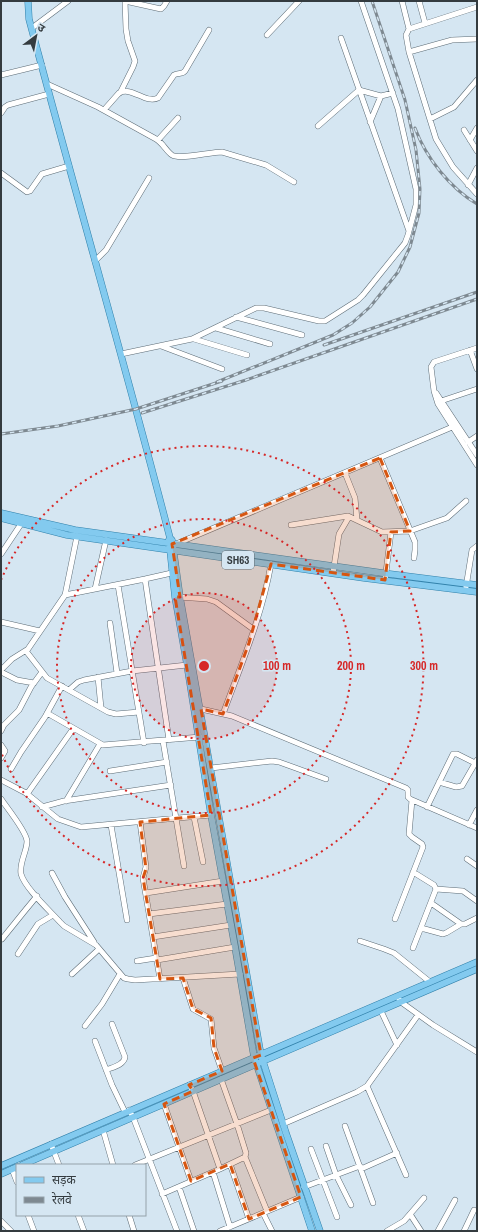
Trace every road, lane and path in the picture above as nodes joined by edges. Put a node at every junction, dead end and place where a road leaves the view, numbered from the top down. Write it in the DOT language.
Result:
graph roads {
  1 [pos="28,1"];
  2 [pos="68,1"];
  3 [pos="125,1"];
  4 [pos="167,1"];
  5 [pos="299,1"];
  6 [pos="361,1"];
  7 [pos="402,1"];
  8 [pos="419,1"];
  9 [pos="477,7"];
  10 [pos="425,23"];
  11 [pos="32,28"];
  12 [pos="409,29"];
  13 [pos="209,30"];
  14 [pos="267,35"];
  15 [pos="341,38"];
  16 [pos="477,39"];
  17 [pos="409,52"];
  18 [pos="42,65"];
  19 [pos="1,75"];
  20 [pos="477,80"];
  21 [pos="47,84"];
  22 [pos="359,90"];
  23 [pos="120,93"];
  24 [pos="392,93"];
  25 [pos="49,94"];
  26 [pos="381,96"];
  27 [pos="104,110"];
  28 [pos="1,113"];
  29 [pos="178,118"];
  30 [pos="430,119"];
  31 [pos="370,122"];
  32 [pos="318,126"];
  33 [pos="477,128"];
  34 [pos="464,130"];
  35 [pos="158,140"];
  36 [pos="470,140"];
  37 [pos="477,151"];
  38 [pos="69,166"];
  39 [pos="477,168"];
  40 [pos="1,173"];
  41 [pos="149,178"];
  42 [pos="294,182"];
  43 [pos="468,184"];
  44 [pos="477,194"];
  45 [pos="409,231"];
  46 [pos="95,262"];
  47 [pos="236,317"];
  48 [pos="216,328"];
  49 [pos="302,335"];
  50 [pos="194,339"];
  51 [pos="270,344"];
  52 [pos="160,346"];
  53 [pos="477,348"];
  54 [pos="470,350"];
  55 [pos="121,354"];
  56 [pos="247,355"];
  57 [pos="222,369"];
  58 [pos="477,369"];
  59 [pos="477,389"];
  60 [pos="434,391"];
  61 [pos="441,401"];
  62 [pos="454,426"];
  63 [pos="477,436"];
  64 [pos="468,442"];
  65 [pos="477,455"];
  66 [pos="380,458"];
  67 [pos="477,465"];
  68 [pos="345,473"];
  69 [pos="466,501"];
  70 [pos="1,512"];
  71 [pos="349,517"];
  72 [pos="1,518"];
  73 [pos="357,520"];
  74 [pos="23,521"];
  75 [pos="291,525"];
  76 [pos="410,531"];
  77 [pos="391,532"];
  78 [pos="77,536"];
  79 [pos="106,540"];
  80 [pos="172,545"];
  81 [pos="477,546"];
  82 [pos="1,554"];
  83 [pos="414,558"];
  84 [pos="278,562"];
  85 [pos="271,564"];
  86 [pos="334,566"];
  87 [pos="174,572"];
  88 [pos="333,573"];
  89 [pos="385,573"];
  90 [pos="144,579"];
  91 [pos="385,580"];
  92 [pos="467,583"];
  93 [pos="118,585"];
  94 [pos="477,585"];
  95 [pos="95,589"];
  96 [pos="466,590"];
  97 [pos="477,592"];
  98 [pos="65,595"];
  99 [pos="177,597"];
  100 [pos="1,622"];
  101 [pos="110,623"];
  102 [pos="254,629"];
  103 [pos="40,631"];
  104 [pos="26,651"];
  105 [pos="187,665"];
  106 [pos="158,667"];
  107 [pos="132,670"];
  108 [pos="1,671"];
  109 [pos="42,672"];
  110 [pos="117,674"];
  111 [pos="98,677"];
  112 [pos="34,683"];
  113 [pos="62,686"];
  114 [pos="69,690"];
  115 [pos="101,708"];
  116 [pos="200,709"];
  117 [pos="139,712"];
  118 [pos="47,713"];
  119 [pos="223,714"];
  120 [pos="73,729"];
  121 [pos="1,731"];
  122 [pos="200,737"];
  123 [pos="169,740"];
  124 [pos="163,741"];
  125 [pos="144,742"];
  126 [pos="100,744"];
  127 [pos="1,745"];
  128 [pos="1,758"];
  129 [pos="167,762"];
  130 [pos="476,762"];
  131 [pos="211,768"];
  132 [pos="11,769"];
  133 [pos="110,771"];
  134 [pos="326,779"];
  135 [pos="1,780"];
  136 [pos="439,782"];
  137 [pos="171,786"];
  138 [pos="27,794"];
  139 [pos="1,799"];
  140 [pos="412,800"];
  141 [pos="66,801"];
  142 [pos="42,807"];
  143 [pos="427,807"];
  144 [pos="477,810"];
  145 [pos="211,815"];
  146 [pos="194,817"];
  147 [pos="177,819"];
  148 [pos="140,822"];
  149 [pos="110,824"];
  150 [pos="469,824"];
  151 [pos="477,828"];
  152 [pos="466,859"];
  153 [pos="204,862"];
  154 [pos="184,866"];
  155 [pos="477,866"];
  156 [pos="413,872"];
  157 [pos="52,873"];
  158 [pos="223,881"];
  159 [pos="436,889"];
  160 [pos="146,893"];
  161 [pos="37,896"];
  162 [pos="477,901"];
  163 [pos="431,903"];
  164 [pos="227,904"];
  165 [pos="149,914"];
  166 [pos="53,915"];
  167 [pos="477,918"];
  168 [pos="395,919"];
  169 [pos="127,920"];
  170 [pos="461,924"];
  171 [pos="231,925"];
  172 [pos="421,928"];
  173 [pos="153,937"];
  174 [pos="2,940"];
  175 [pos="360,941"];
  176 [pos="98,947"];
  177 [pos="235,947"];
  178 [pos="412,948"];
  179 [pos="18,954"];
  180 [pos="156,959"];
  181 [pos="137,961"];
  182 [pos="477,962"];
  183 [pos="477,969"];
  184 [pos="72,974"];
  185 [pos="120,974"];
  186 [pos="240,974"];
  187 [pos="183,978"];
  188 [pos="160,979"];
  189 [pos="430,982"];
  190 [pos="399,999"];
  191 [pos="381,1010"];
  192 [pos="418,1015"];
  193 [pos="112,1024"];
  194 [pos="85,1026"];
  195 [pos="95,1041"];
  196 [pos="397,1045"];
  197 [pos="477,1052"];
  198 [pos="261,1055"];
  199 [pos="254,1058"];
  200 [pos="262,1062"];
  201 [pos="255,1064"];
  202 [pos="106,1070"];
  203 [pos="222,1071"];
  204 [pos="221,1079"];
  205 [pos="189,1085"];
  206 [pos="367,1086"];
  207 [pos="193,1091"];
  208 [pos="164,1104"];
  209 [pos="271,1110"];
  210 [pos="127,1111"];
  211 [pos="133,1117"];
  212 [pos="237,1124"];
  213 [pos="283,1124"];
  214 [pos="345,1126"];
  215 [pos="103,1130"];
  216 [pos="208,1136"];
  217 [pos="51,1144"];
  218 [pos="326,1146"];
  219 [pos="179,1147"];
  220 [pos="311,1149"];
  221 [pos="54,1152"];
  222 [pos="397,1153"];
  223 [pos="29,1154"];
  224 [pos="245,1157"];
  225 [pos="149,1159"];
  226 [pos="33,1160"];
  227 [pos="24,1164"];
  228 [pos="59,1164"];
  229 [pos="113,1164"];
  230 [pos="137,1164"];
  231 [pos="230,1164"];
  232 [pos="1,1166"];
  233 [pos="360,1167"];
  234 [pos="15,1168"];
  235 [pos="220,1169"];
  236 [pos="213,1172"];
  237 [pos="1,1174"];
  238 [pos="406,1174"];
  239 [pos="336,1175"];
  240 [pos="191,1181"];
  241 [pos="323,1181"];
  242 [pos="179,1187"];
  243 [pos="304,1187"];
  244 [pos="162,1194"];
  245 [pos="301,1197"];
  246 [pos="424,1198"];
  247 [pos="455,1200"];
  248 [pos="374,1203"];
  249 [pos="351,1205"];
  250 [pos="474,1210"];
  251 [pos="265,1212"];
  252 [pos="410,1214"];
  253 [pos="28,1216"];
  254 [pos="78,1216"];
  255 [pos="129,1216"];
  256 [pos="337,1218"];
  257 [pos="249,1219"];
  258 [pos="1,1221"];
  259 [pos="232,1228"];
  260 [pos="11,1231"];
  261 [pos="34,1231"];
  262 [pos="84,1231"];
  263 [pos="134,1231"];
  264 [pos="177,1231"];
  265 [pos="194,1231"];
  266 [pos="220,1231"];
  267 [pos="272,1231"];
  268 [pos="312,1231"];
  269 [pos="320,1231"];
  270 [pos="387,1231"];
  271 [pos="421,1231"];
  272 [pos="438,1231"];
  273 [pos="464,1231"];
  1 -- 11 [label="main road"];
  2 -- 11 [label="street"];
  3 -- 4 [label="street"];
  3 -- 23 [label="street"];
  5 -- 14 [label="street"];
  6 -- 24 [label="street"];
  7 -- 12 [label="street"];
  8 -- 10 [label="street"];
  9 -- 10 [label="street"];
  10 -- 12 [label="street"];
  11 -- 18 [label="main road"];
  12 -- 17 [label="street"];
  13 -- 23 [label="street"];
  15 -- 22 [label="street"];
  16 -- 17 [label="street"];
  17 -- 30 [label="street"];
  18 -- 19 [label="street"];
  18 -- 21 [label="main road"];
  20 -- 30 [label="street"];
  21 -- 25 [label="main road"];
  21 -- 27 [label="street"];
  22 -- 26 [label="street"];
  22 -- 31 [label="street"];
  22 -- 32 [label="street"];
  23 -- 27 [label="street"];
  24 -- 26 [label="street"];
  24 -- 45 [label="street"];
  25 -- 28 [label="street"];
  25 -- 38 [label="main road"];
  26 -- 31 [label="street"];
  27 -- 35 [label="street"];
  29 -- 35 [label="street"];
  30 -- 43 [label="street"];
  31 -- 45 [label="street"];
  33 -- 36 [label="street"];
  34 -- 36 [label="street"];
  35 -- 42 [label="street"];
  36 -- 37 [label="street"];
  38 -- 40 [label="street"];
  38 -- 46 [label="main road"];
  39 -- 43 [label="street"];
  41 -- 46 [label="street"];
  43 -- 44 [label="street"];
  45 -- 47 [label="street"];
  46 -- 55 [label="main road"];
  47 -- 48 [label="street"];
  47 -- 49 [label="street"];
  48 -- 50 [label="street"];
  48 -- 51 [label="street"];
  50 -- 52 [label="street"];
  50 -- 56 [label="street"];
  52 -- 55 [label="street"];
  52 -- 57 [label="street"];
  53 -- 54 [label="street"];
  54 -- 58 [label="street"];
  54 -- 60 [label="street"];
  55 -- 80 [label="main road"];
  59 -- 61 [label="street"];
  60 -- 61 [label="street"];
  60 -- 62 [label="street"];
  61 -- 62 [label="street"];
  62 -- 64 [label="street"];
  62 -- 66 [label="street"];
  62 -- 67 [label="street"];
  63 -- 64 [label="street"];
  64 -- 65 [label="street"];
  66 -- 68 [label="street"];
  66 -- 76 [label="street"];
  68 -- 73 [label="street"];
  68 -- 80 [label="street"];
  69 -- 76 [label="street"];
  70 -- 74 [label="main road, SH63"];
  71 -- 73 [label="street"];
  71 -- 75 [label="street"];
  71 -- 86 [label="street"];
  72 -- 74 [label="main road, SH63"];
  73 -- 77 [label="street"];
  74 -- 78 [label="main road, SH63"];
  74 -- 80 [label="main road, SH63"];
  74 -- 82 [label="street"];
  76 -- 77 [label="street"];
  76 -- 83 [label="street"];
  77 -- 89 [label="street"];
  78 -- 79 [label="main road, SH63"];
  78 -- 98 [label="street"];
  79 -- 80 [label="main road, SH63"];
  79 -- 95 [label="street"];
  80 -- 84 [label="main road, SH63"];
  80 -- 85 [label="main road, SH63"];
  80 -- 87 [label="main road"];
  81 -- 92 [label="street"];
  84 -- 85 [label="main road, SH63"];
  84 -- 86 [label="main road, SH63"];
  84 -- 88 [label="main road, SH63"];
  85 -- 102 [label="street"];
  86 -- 88 [label="street"];
  86 -- 89 [label="main road, SH63"];
  87 -- 90 [label="street"];
  87 -- 99 [label="main road"];
  88 -- 91 [label="main road, SH63"];
  89 -- 91 [label="street"];
  89 -- 92 [label="main road, SH63"];
  90 -- 93 [label="street"];
  90 -- 106 [label="street"];
  91 -- 96 [label="main road, SH63"];
  92 -- 94 [label="main road, SH63"];
  92 -- 96 [label="street"];
  93 -- 95 [label="street"];
  93 -- 107 [label="street"];
  95 -- 98 [label="street"];
  96 -- 97 [label="main road, SH63"];
  98 -- 103 [label="street"];
  99 -- 102 [label="street"];
  99 -- 105 [label="main road"];
  99 -- 116 [label="main road"];
  100 -- 103 [label="street"];
  101 -- 110 [label="street"];
  102 -- 119 [label="street"];
  103 -- 104 [label="street"];
  104 -- 108 [label="street"];
  104 -- 109 [label="street"];
  105 -- 106 [label="street"];
  105 -- 122 [label="main road"];
  106 -- 107 [label="street"];
  106 -- 123 [label="street"];
  107 -- 110 [label="street"];
  107 -- 117 [label="street"];
  108 -- 112 [label="street"];
  109 -- 112 [label="street"];
  109 -- 113 [label="street"];
  110 -- 111 [label="street"];
  111 -- 114 [label="street"];
  111 -- 115 [label="street"];
  112 -- 121 [label="street"];
  113 -- 114 [label="street"];
  113 -- 118 [label="street"];
  114 -- 115 [label="street"];
  115 -- 117 [label="street"];
  116 -- 119 [label="street"];
  116 -- 131 [label="main road"];
  117 -- 125 [label="street"];
  118 -- 120 [label="street"];
  118 -- 132 [label="street"];
  119 -- 140 [label="street"];
  120 -- 126 [label="street"];
  120 -- 138 [label="street"];
  122 -- 123 [label="street"];
  122 -- 145 [label="main road"];
  123 -- 124 [label="street"];
  124 -- 125 [label="street"];
  124 -- 129 [label="street"];
  125 -- 126 [label="street"];
  126 -- 141 [label="street"];
  127 -- 128 [label="street"];
  129 -- 133 [label="street"];
  129 -- 137 [label="street"];
  130 -- 136 [label="street"];
  130 -- 136 [label="street"];
  131 -- 134 [label="street"];
  131 -- 198 [label="main road"];
  135 -- 138 [label="street"];
  136 -- 143 [label="street"];
  137 -- 141 [label="street"];
  137 -- 147 [label="street"];
  138 -- 142 [label="street"];
  139 -- 161 [label="street"];
  140 -- 143 [label="street"];
  140 -- 156 [label="street"];
  141 -- 142 [label="street"];
  142 -- 149 [label="street"];
  143 -- 150 [label="street"];
  144 -- 150 [label="street"];
  145 -- 146 [label="street"];
  145 -- 158 [label="main road"];
  146 -- 147 [label="street"];
  146 -- 153 [label="street"];
  147 -- 148 [label="street"];
  147 -- 154 [label="street"];
  148 -- 149 [label="street"];
  148 -- 160 [label="street"];
  149 -- 169 [label="street"];
  150 -- 151 [label="street"];
  152 -- 155 [label="street"];
  156 -- 159 [label="street"];
  156 -- 168 [label="street"];
  157 -- 176 [label="street"];
  158 -- 160 [label="street"];
  158 -- 164 [label="main road"];
  159 -- 162 [label="street"];
  159 -- 163 [label="street"];
  160 -- 165 [label="street"];
  161 -- 166 [label="street"];
  161 -- 174 [label="street"];
  163 -- 170 [label="street"];
  163 -- 172 [label="street"];
  164 -- 165 [label="street"];
  164 -- 171 [label="main road"];
  165 -- 173 [label="street"];
  166 -- 176 [label="street"];
  166 -- 179 [label="street"];
  167 -- 170 [label="street"];
  170 -- 172 [label="street"];
  171 -- 173 [label="street"];
  171 -- 177 [label="main road"];
  172 -- 178 [label="street"];
  173 -- 180 [label="street"];
  175 -- 189 [label="street"];
  176 -- 184 [label="street"];
  176 -- 185 [label="street"];
  177 -- 180 [label="street"];
  177 -- 186 [label="main road"];
  180 -- 181 [label="street"];
  180 -- 188 [label="street"];
  182 -- 189 [label="main road"];
  183 -- 190 [label="main road"];
  185 -- 188 [label="street"];
  185 -- 194 [label="street"];
  186 -- 187 [label="street"];
  186 -- 199 [label="main road"];
  187 -- 188 [label="street"];
  187 -- 203 [label="street"];
  189 -- 190 [label="main road"];
  190 -- 191 [label="main road"];
  190 -- 192 [label="street"];
  190 -- 198 [label="main road"];
  191 -- 196 [label="street"];
  191 -- 200 [label="main road"];
  192 -- 196 [label="street"];
  192 -- 197 [label="street"];
  193 -- 202 [label="street"];
  195 -- 202 [label="street"];
  196 -- 206 [label="street"];
  198 -- 199 [label="main road"];
  198 -- 200 [label="main road"];
  199 -- 201 [label="main road"];
  199 -- 203 [label="main road"];
  200 -- 201 [label="main road"];
  200 -- 213 [label="main road"];
  201 -- 204 [label="main road"];
  201 -- 209 [label="main road"];
  202 -- 210 [label="street"];
  203 -- 205 [label="main road"];
  204 -- 207 [label="main road"];
  204 -- 212 [label="street"];
  205 -- 207 [label="street"];
  205 -- 210 [label="main road"];
  206 -- 213 [label="street"];
  206 -- 222 [label="street"];
  207 -- 208 [label="main road"];
  207 -- 216 [label="street"];
  208 -- 211 [label="main road"];
  208 -- 219 [label="street"];
  209 -- 212 [label="street"];
  209 -- 245 [label="main road"];
  210 -- 211 [label="street"];
  210 -- 217 [label="main road"];
  211 -- 215 [label="main road"];
  211 -- 225 [label="street"];
  212 -- 216 [label="street"];
  212 -- 224 [label="street"];
  213 -- 243 [label="main road"];
  214 -- 233 [label="street"];
  215 -- 221 [label="main road"];
  215 -- 229 [label="street"];
  216 -- 219 [label="street"];
  216 -- 235 [label="street"];
  217 -- 221 [label="street"];
  217 -- 223 [label="main road"];
  218 -- 239 [label="street"];
  219 -- 225 [label="street"];
  219 -- 240 [label="street"];
  220 -- 241 [label="street"];
  221 -- 226 [label="main road"];
  221 -- 228 [label="street"];
  222 -- 233 [label="street"];
  222 -- 238 [label="street"];
  223 -- 226 [label="main road"];
  223 -- 232 [label="main road"];
  224 -- 231 [label="street"];
  224 -- 251 [label="street"];
  225 -- 230 [label="street"];
  225 -- 244 [label="street"];
  226 -- 227 [label="main road"];
  231 -- 235 [label="street"];
  231 -- 257 [label="street"];
  233 -- 239 [label="street"];
  233 -- 248 [label="street"];
  234 -- 237 [label="main road"];
  235 -- 236 [label="street"];
  236 -- 240 [label="street"];
  236 -- 259 [label="street"];
  239 -- 241 [label="street"];
  239 -- 249 [label="street"];
  240 -- 242 [label="street"];
  241 -- 243 [label="street"];
  241 -- 256 [label="street"];
  242 -- 244 [label="street"];
  242 -- 265 [label="street"];
  243 -- 269 [label="main road"];
  244 -- 264 [label="street"];
  245 -- 251 [label="street"];
  245 -- 268 [label="main road"];
  246 -- 252 [label="street"];
  247 -- 272 [label="street"];
  250 -- 273 [label="street"];
  251 -- 257 [label="street"];
  251 -- 267 [label="street"];
  252 -- 270 [label="street"];
  252 -- 271 [label="street"];
  253 -- 261 [label="street"];
  254 -- 262 [label="street"];
  255 -- 263 [label="street"];
  257 -- 259 [label="street"];
  258 -- 260 [label="street"];
  259 -- 266 [label="street"];
}
